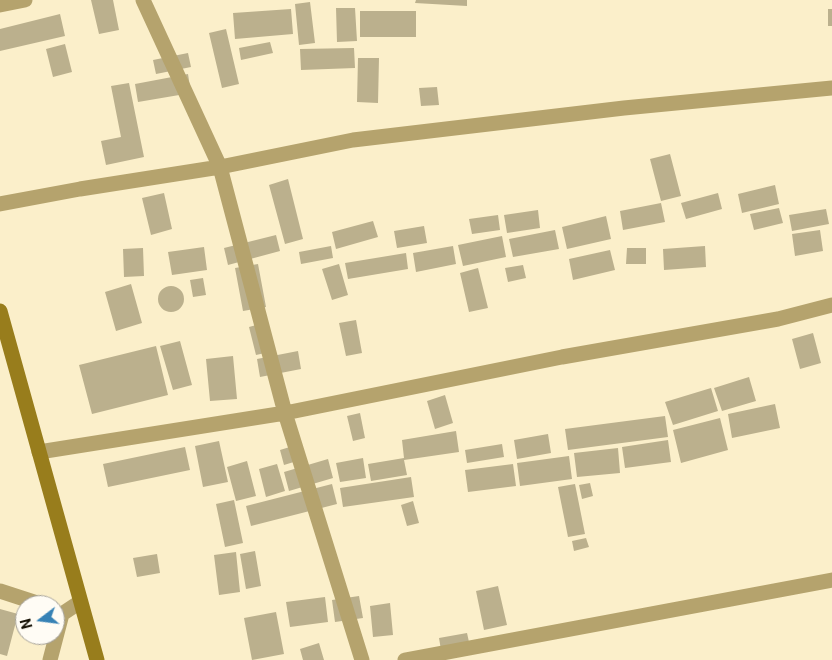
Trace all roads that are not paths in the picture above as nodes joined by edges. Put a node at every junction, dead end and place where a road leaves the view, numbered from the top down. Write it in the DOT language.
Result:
graph roads {
  1 [pos="25,0"];
  2 [pos="143,0"];
  3 [pos="0,5"];
  4 [pos="832,88"];
  5 [pos="220,167"];
  6 [pos="0,204"];
  7 [pos="832,306"];
  8 [pos="0,311"];
  9 [pos="6,354"];
  10 [pos="285,413"];
  11 [pos="39,452"];
  12 [pos="832,580"];
  13 [pos="0,591"];
  14 [pos="15,596"];
  15 [pos="80,602"];
  16 [pos="65,609"];
  17 [pos="53,645"];
  18 [pos="50,660"];
  19 [pos="97,660"];
  20 [pos="362,660"];
  21 [pos="405,660"];
  1 -- 3 [label="street"];
  2 -- 5 [label="street"];
  4 -- 5 [label="street"];
  5 -- 6 [label="street"];
  5 -- 10 [label="street"];
  7 -- 10 [label="street"];
  8 -- 9 [label="street"];
  9 -- 11 [label="street"];
  10 -- 11 [label="street"];
  10 -- 20 [label="street"];
  11 -- 15 [label="street"];
  12 -- 21 [label="street"];
  13 -- 14 [label="street"];
  15 -- 16 [label="street"];
  15 -- 19 [label="street"];
  17 -- 18 [label="street"];
}
